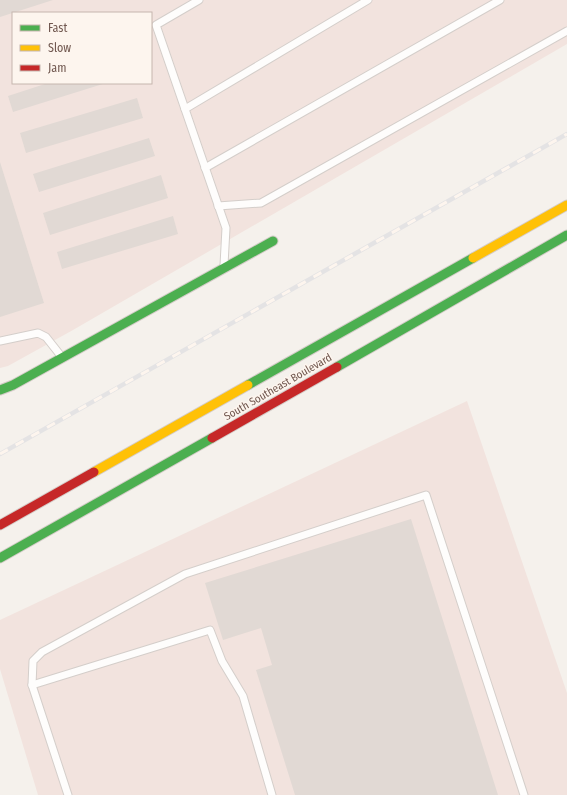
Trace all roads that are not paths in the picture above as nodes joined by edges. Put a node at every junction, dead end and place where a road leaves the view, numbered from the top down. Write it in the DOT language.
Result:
graph roads {
  1 [pos="199,0"];
  2 [pos="368,0"];
  3 [pos="500,0"];
  4 [pos="567,31"];
  5 [pos="185,109"];
  6 [pos="206,168"];
  7 [pos="567,205"];
  8 [pos="218,206"];
  9 [pos="567,235"];
  10 [pos="273,241"];
  11 [pos="224,269"];
  12 [pos="0,340"];
  13 [pos="63,358"];
  14 [pos="0,390"];
  15 [pos="0,525"];
  16 [pos="0,558"];
  17 [pos="32,685"];
  18 [pos="68,795"];
  19 [pos="272,795"];
  20 [pos="524,795"];
  1 -- 5 [label="lane"];
  2 -- 5 [label="lane"];
  3 -- 6 [label="lane"];
  4 -- 8 [label="lane"];
  5 -- 6 [label="lane"];
  6 -- 8 [label="lane"];
  7 -- 15 [label="main road, South Southeast Boulevard"];
  8 -- 11 [label="lane"];
  9 -- 16 [label="main road, South Southeast Boulevard"];
  10 -- 11 [label="main road"];
  11 -- 13 [label="main road"];
  12 -- 13 [label="lane"];
  13 -- 14 [label="main road"];
  17 -- 18 [label="lane"];
  17 -- 19 [label="lane"];
  17 -- 20 [label="lane"];
}
